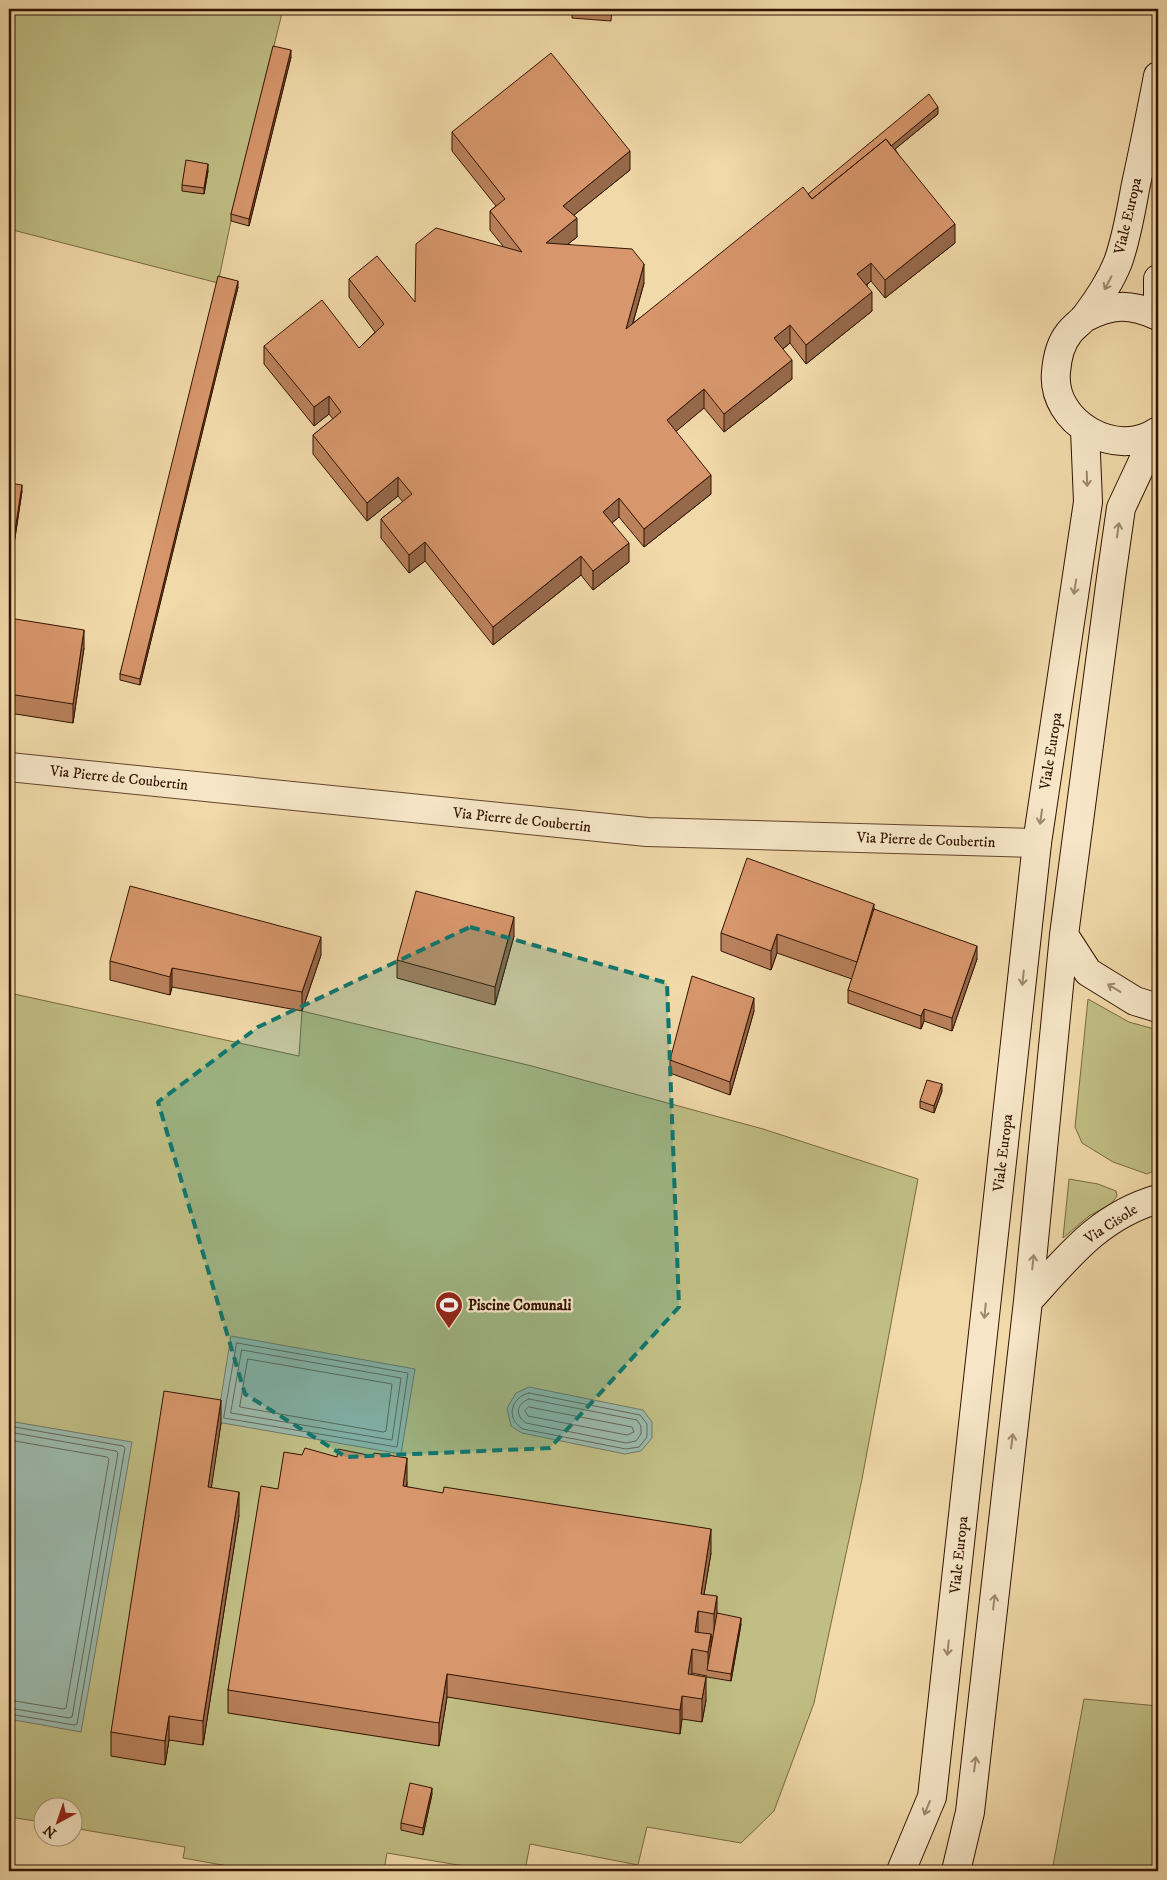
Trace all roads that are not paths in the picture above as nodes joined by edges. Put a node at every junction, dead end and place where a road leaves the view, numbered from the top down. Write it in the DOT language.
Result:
graph roads {
  1 [pos="1158,76"];
  2 [pos="1158,279"];
  3 [pos="1158,296"];
  4 [pos="1158,316"];
  5 [pos="1084,318"];
  6 [pos="1085,430"];
  7 [pos="1157,432"];
  8 [pos="9,767"];
  9 [pos="1038,843"];
  10 [pos="1064,935"];
  11 [pos="1158,1008"];
  12 [pos="1158,1199"];
  13 [pos="1028,1301"];
  14 [pos="901,1871"];
  15 [pos="956,1871"];
  1 -- 5 [label="main road, Viale Europa, one-way"];
  2 -- 3 [label="main road"];
  4 -- 5 [label="main road, Viale Europa"];
  5 -- 6 [label="main road, Viale Europa"];
  6 -- 7 [label="main road, Viale Europa"];
  6 -- 9 [label="main road, Viale Europa, one-way"];
  10 -- 7 [label="main road, Viale Europa, one-way"];
  8 -- 9 [label="main road, Via Pierre de Coubertin"];
  9 -- 14 [label="main road, Viale Europa, one-way"];
  11 -- 10 [label="main road, one-way"];
  13 -- 10 [label="main road, Viale Europa, one-way"];
  12 -- 13 [label="main road, Via Cisole"];
  15 -- 13 [label="main road, Viale Europa, one-way"];
}
